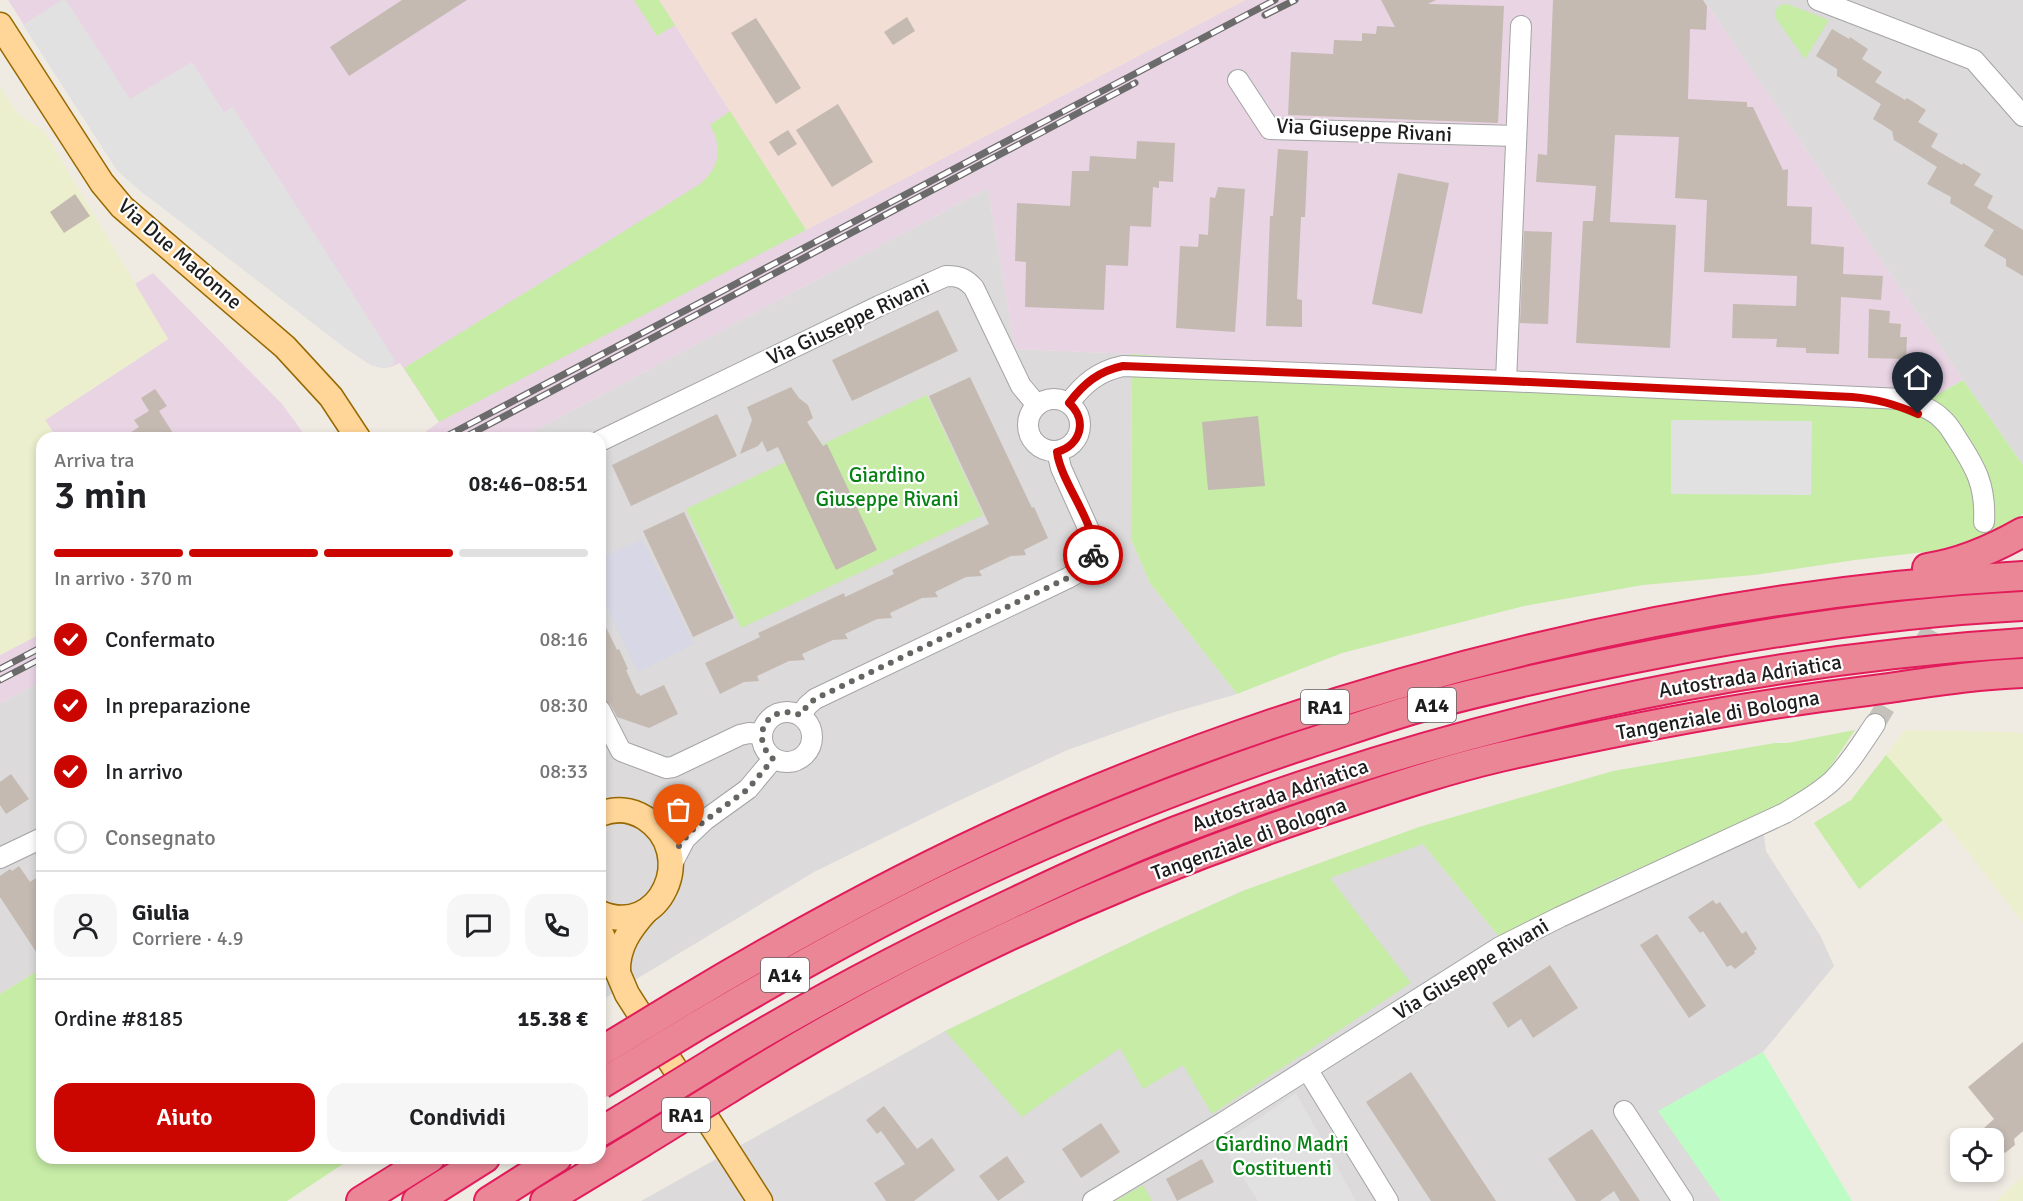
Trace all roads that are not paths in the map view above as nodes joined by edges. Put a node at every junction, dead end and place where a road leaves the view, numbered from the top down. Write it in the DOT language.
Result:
graph roads {
  1 [pos="1818,0"];
  2 [pos="0,25"];
  3 [pos="1521,26"];
  4 [pos="1238,80"];
  5 [pos="2023,116"];
  6 [pos="1516,136"];
  7 [pos="1506,381"];
  8 [pos="1069,403"];
  9 [pos="1037,405"];
  10 [pos="354,432"];
  11 [pos="606,438"];
  12 [pos="1057,452"];
  13 [pos="1984,520"];
  14 [pos="2023,532"];
  15 [pos="2023,576"];
  16 [pos="1837,593"];
  17 [pos="2023,606"];
  18 [pos="2023,643"];
  19 [pos="2023,673"];
  20 [pos="2023,693"];
  21 [pos="800,715"];
  22 [pos="606,722"];
  23 [pos="1655,724"];
  24 [pos="1875,724"];
  25 [pos="761,734"];
  26 [pos="773,759"];
  27 [pos="606,808"];
  28 [pos="705,820"];
  29 [pos="651,822"];
  30 [pos="36,841"];
  31 [pos="0,858"];
  32 [pos="672,864"];
  33 [pos="646,911"];
  34 [pos="606,916"];
  35 [pos="606,945"];
  36 [pos="618,973"];
  37 [pos="606,1048"];
  38 [pos="1307,1069"];
  39 [pos="606,1081"];
  40 [pos="1624,1111"];
  41 [pos="611,1125"];
  42 [pos="420,1164"];
  43 [pos="476,1164"];
  44 [pos="548,1164"];
  45 [pos="361,1201"];
  46 [pos="417,1201"];
  47 [pos="489,1201"];
  48 [pos="545,1201"];
  49 [pos="760,1201"];
  50 [pos="1093,1201"];
  51 [pos="1388,1201"];
  52 [pos="1683,1201"];
  1 -- 5 [label="street"];
  2 -- 10 [label="main road, Via Due Madonne"];
  3 -- 6 [label="street"];
  4 -- 6 [label="street, Via Giuseppe Rivani"];
  6 -- 7 [label="street"];
  7 -- 8 [label="street"];
  7 -- 13 [label="street"];
  8 -- 9 [label="street"];
  8 -- 12 [label="street"];
  9 -- 11 [label="street, Via Giuseppe Rivani"];
  9 -- 12 [label="street"];
  12 -- 21 [label="street"];
  14 -- 16 [label="highway"];
  15 -- 16 [label="highway, RA1"];
  16 -- 37 [label="highway, RA1, bridge"];
  17 -- 39 [label="highway, Autostrada Adriatica / A14, bridge"];
  18 -- 41 [label="highway, Autostrada Adriatica / A14, bridge"];
  19 -- 23 [label="highway, Tangenziale di Bologna / RA1"];
  20 -- 23 [label="highway"];
  21 -- 25 [label="street"];
  21 -- 26 [label="street"];
  22 -- 25 [label="street"];
  23 -- 48 [label="highway, Tangenziale di Bologna / RA1, bridge"];
  24 -- 38 [label="street, Via Giuseppe Rivani"];
  25 -- 26 [label="street"];
  26 -- 28 [label="street"];
  27 -- 29 [label="main road"];
  28 -- 29 [label="street"];
  28 -- 32 [label="street"];
  29 -- 32 [label="main road"];
  30 -- 31 [label="street"];
  32 -- 33 [label="main road"];
  33 -- 34 [label="main road"];
  33 -- 36 [label="main road"];
  35 -- 36 [label="main road"];
  36 -- 49 [label="main road"];
  38 -- 50 [label="street, Via Giuseppe Rivani"];
  38 -- 51 [label="street"];
  40 -- 52 [label="street"];
  42 -- 45 [label="highway"];
  43 -- 46 [label="highway"];
  44 -- 47 [label="highway"];
}
